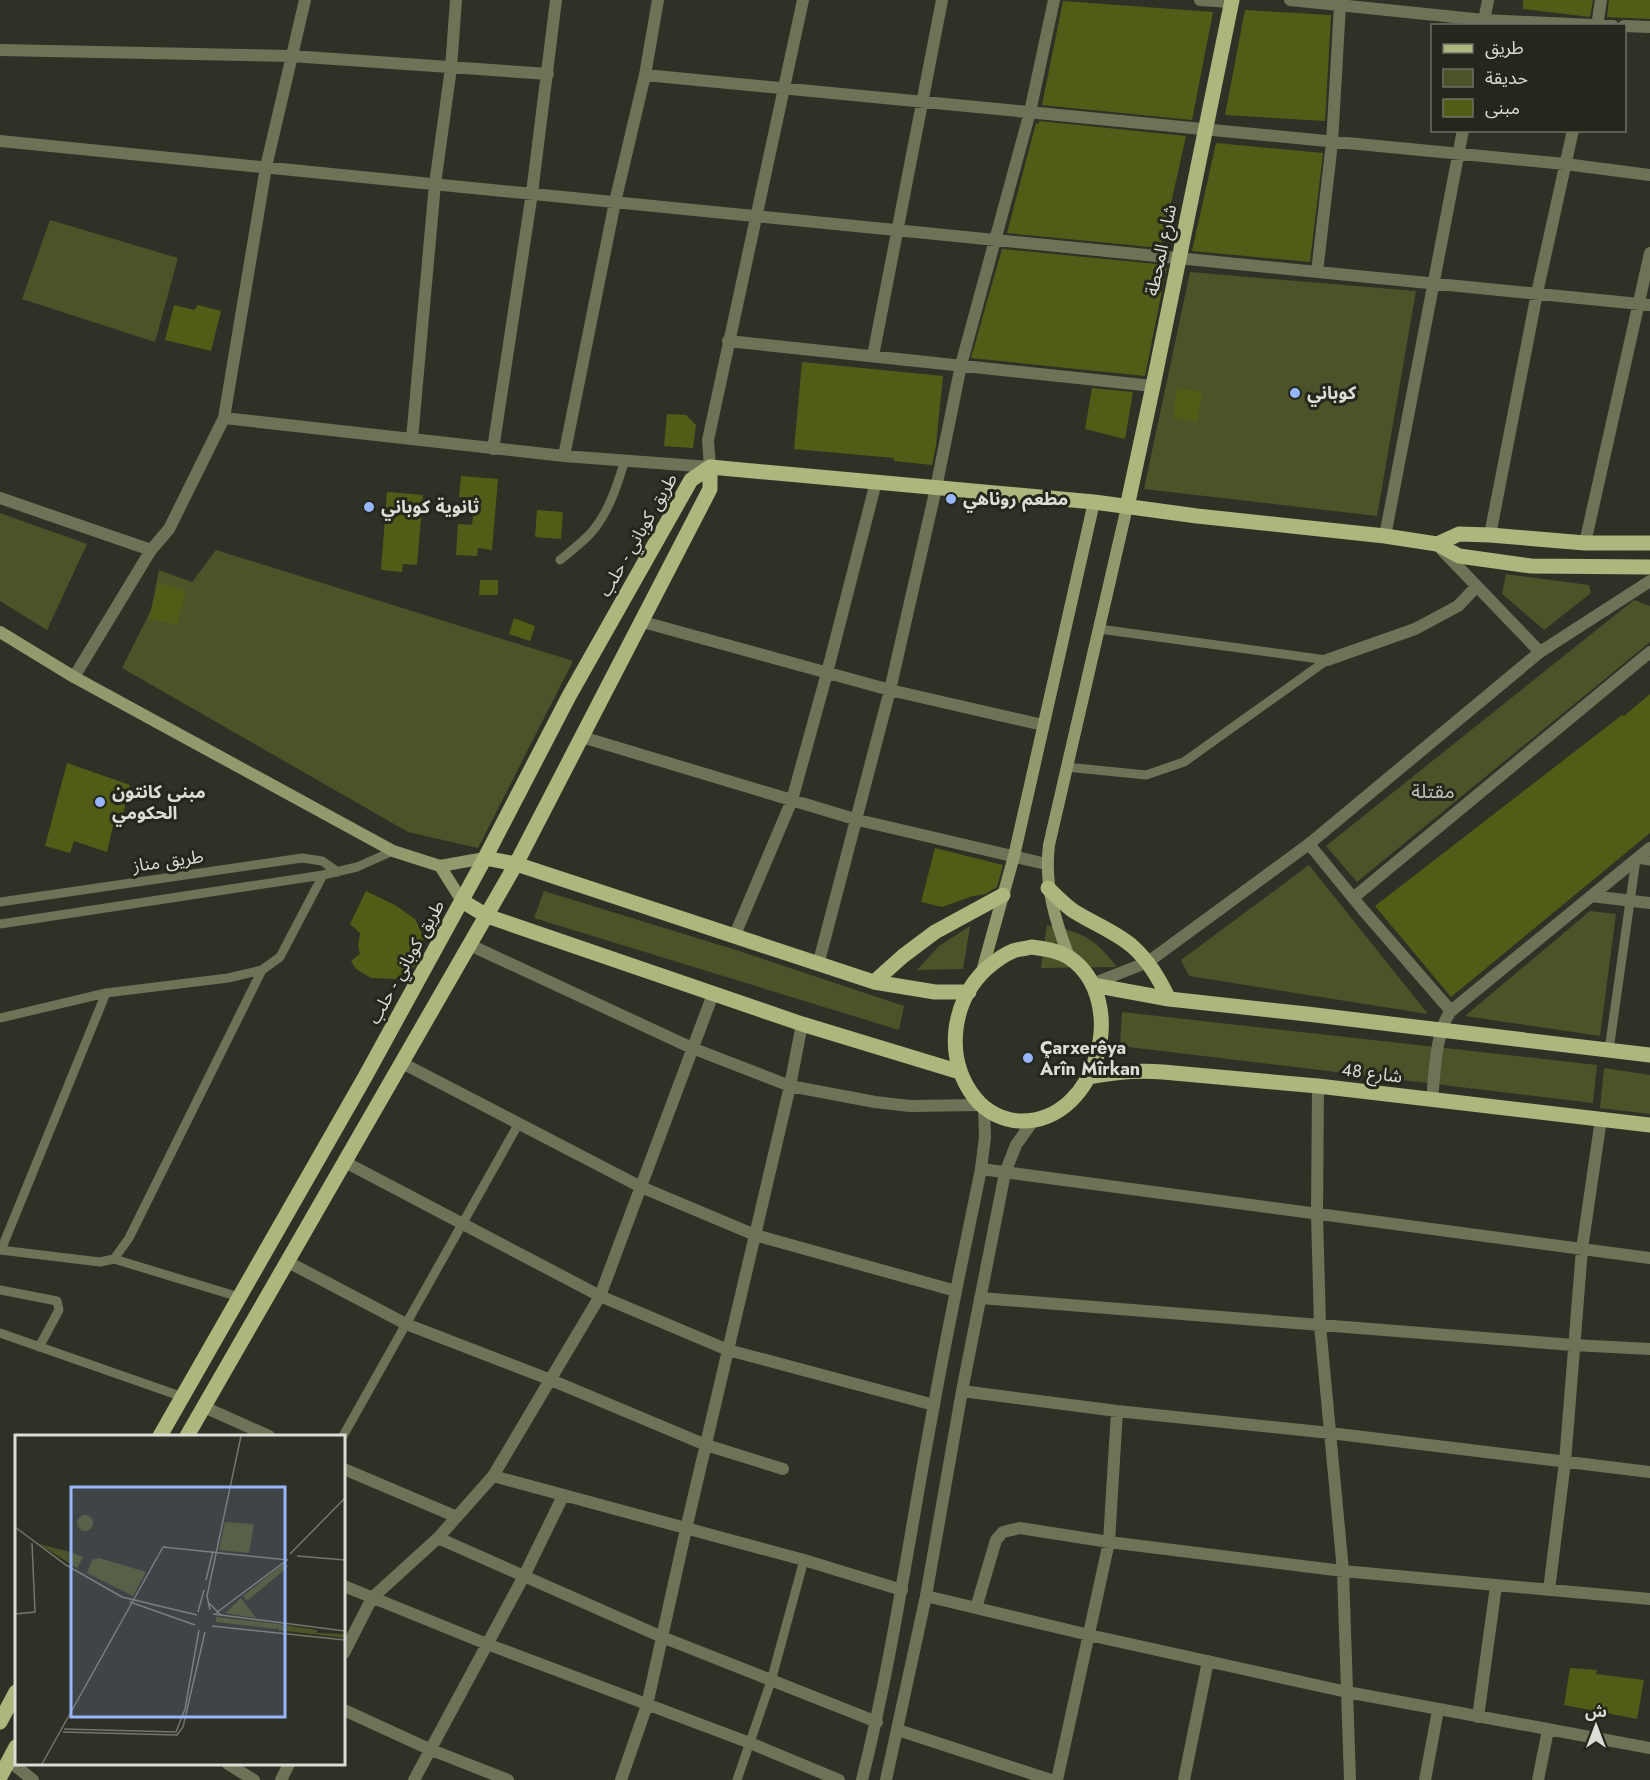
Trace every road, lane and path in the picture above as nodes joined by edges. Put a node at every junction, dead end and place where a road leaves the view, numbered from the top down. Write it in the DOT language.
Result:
graph roads {
  1 [pos="306,0"];
  2 [pos="456,0"];
  3 [pos="556,0"];
  4 [pos="658,0"];
  5 [pos="803,0"];
  6 [pos="942,0"];
  7 [pos="1054,0"];
  8 [pos="1200,0"];
  9 [pos="1290,0"];
  10 [pos="1488,0"];
  11 [pos="1601,0"];
  12 [pos="1232,1"];
  13 [pos="1341,5"];
  14 [pos="1483,23"];
  15 [pos="1540,24"];
  16 [pos="1597,24"];
  17 [pos="1626,26"];
  18 [pos="1650,27"];
  19 [pos="0,50"];
  20 [pos="291,56"];
  21 [pos="451,68"];
  22 [pos="548,74"];
  23 [pos="645,75"];
  24 [pos="783,88"];
  25 [pos="923,102"];
  26 [pos="1030,112"];
  27 [pos="1206,130"];
  28 [pos="1463,132"];
  29 [pos="1573,132"];
  30 [pos="0,141"];
  31 [pos="1332,143"];
  32 [pos="1458,155"];
  33 [pos="1565,164"];
  34 [pos="266,167"];
  35 [pos="1650,175"];
  36 [pos="435,184"];
  37 [pos="532,194"];
  38 [pos="615,202"];
  39 [pos="756,216"];
  40 [pos="898,230"];
  41 [pos="995,240"];
  42 [pos="1650,253"];
  43 [pos="1179,258"];
  44 [pos="1317,272"];
  45 [pos="1434,284"];
  46 [pos="1537,293"];
  47 [pos="1645,304"];
  48 [pos="728,341"];
  49 [pos="873,356"];
  50 [pos="961,365"];
  51 [pos="1153,386"];
  52 [pos="224,418"];
  53 [pos="412,439"];
  54 [pos="494,449"];
  55 [pos="564,456"];
  56 [pos="625,460"];
  57 [pos="710,467"];
  58 [pos="876,482"];
  59 [pos="936,488"];
  60 [pos="0,498"];
  61 [pos="1094,502"];
  62 [pos="1126,507"];
  63 [pos="1490,535"];
  64 [pos="1385,536"];
  65 [pos="1585,543"];
  66 [pos="1650,543"];
  67 [pos="1437,544"];
  68 [pos="151,550"];
  69 [pos="560,560"];
  70 [pos="1650,567"];
  71 [pos="1650,581"];
  72 [pos="1477,586"];
  73 [pos="643,622"];
  74 [pos="1099,629"];
  75 [pos="0,632"];
  76 [pos="1540,652"];
  77 [pos="1650,652"];
  78 [pos="1327,660"];
  79 [pos="827,673"];
  80 [pos="74,677"];
  81 [pos="890,690"];
  82 [pos="1043,725"];
  83 [pos="582,737"];
  84 [pos="1066,767"];
  85 [pos="792,800"];
  86 [pos="858,820"];
  87 [pos="1309,844"];
  88 [pos="1650,848"];
  89 [pos="393,851"];
  90 [pos="1014,856"];
  91 [pos="485,858"];
  92 [pos="1636,859"];
  93 [pos="1650,861"];
  94 [pos="516,864"];
  95 [pos="1046,864"];
  96 [pos="440,866"];
  97 [pos="338,872"];
  98 [pos="323,875"];
  99 [pos="168,878"];
  100 [pos="1048,888"];
  101 [pos="1003,895"];
  102 [pos="1591,896"];
  103 [pos="171,898"];
  104 [pos="1353,898"];
  105 [pos="462,901"];
  106 [pos="1631,901"];
  107 [pos="0,903"];
  108 [pos="1650,903"];
  109 [pos="487,916"];
  110 [pos="0,924"];
  111 [pos="734,938"];
  112 [pos="470,945"];
  113 [pos="1069,957"];
  114 [pos="1148,962"];
  115 [pos="818,965"];
  116 [pos="262,970"];
  117 [pos="981,975"];
  118 [pos="874,982"];
  119 [pos="1092,984"];
  120 [pos="969,992"];
  121 [pos="106,993"];
  122 [pos="713,993"];
  123 [pos="1169,999"];
  124 [pos="1451,1011"];
  125 [pos="0,1018"];
  126 [pos="802,1024"];
  127 [pos="1441,1030"];
  128 [pos="692,1048"];
  129 [pos="1609,1050"];
  130 [pos="1650,1055"];
  131 [pos="402,1063"];
  132 [pos="960,1072"];
  133 [pos="1089,1077"];
  134 [pos="790,1086"];
  135 [pos="1318,1086"];
  136 [pos="1431,1099"];
  137 [pos="982,1106"];
  138 [pos="1601,1119"];
  139 [pos="1034,1121"];
  140 [pos="519,1123"];
  141 [pos="1650,1125"];
  142 [pos="345,1162"];
  143 [pos="981,1169"];
  144 [pos="1005,1173"];
  145 [pos="641,1187"];
  146 [pos="1317,1215"];
  147 [pos="462,1224"];
  148 [pos="755,1235"];
  149 [pos="1582,1249"];
  150 [pos="0,1250"];
  151 [pos="1650,1258"];
  152 [pos="114,1259"];
  153 [pos="288,1262"];
  154 [pos="0,1290"];
  155 [pos="956,1291"];
  156 [pos="600,1296"];
  157 [pos="239,1297"];
  158 [pos="980,1298"];
  159 [pos="406,1324"];
  160 [pos="1320,1325"];
  161 [pos="0,1333"];
  162 [pos="1573,1345"];
  163 [pos="39,1347"];
  164 [pos="1650,1348"];
  165 [pos="728,1350"];
  166 [pos="551,1380"];
  167 [pos="962,1391"];
  168 [pos="183,1397"];
  169 [pos="934,1406"];
  170 [pos="204,1407"];
  171 [pos="1117,1411"];
  172 [pos="163,1431"];
  173 [pos="1330,1433"];
  174 [pos="182,1435"];
  175 [pos="188,1435"];
  176 [pos="265,1435"];
  177 [pos="344,1435"];
  178 [pos="706,1444"];
  179 [pos="1565,1462"];
  180 [pos="345,1469"];
  181 [pos="783,1469"];
  182 [pos="1650,1472"];
  183 [pos="493,1476"];
  184 [pos="563,1496"];
  185 [pos="457,1517"];
  186 [pos="686,1529"];
  187 [pos="438,1538"];
  188 [pos="1109,1542"];
  189 [pos="804,1560"];
  190 [pos="1343,1571"];
  191 [pos="524,1576"];
  192 [pos="345,1586"];
  193 [pos="1496,1586"];
  194 [pos="902,1590"];
  195 [pos="1549,1590"];
  196 [pos="926,1596"];
  197 [pos="372,1598"];
  198 [pos="1650,1599"];
  199 [pos="976,1608"];
  200 [pos="1089,1635"];
  201 [pos="662,1638"];
  202 [pos="487,1644"];
  203 [pos="345,1651"];
  204 [pos="1208,1661"];
  205 [pos="771,1681"];
  206 [pos="1347,1692"];
  207 [pos="15,1694"];
  208 [pos="647,1705"];
  209 [pos="345,1710"];
  210 [pos="1438,1710"];
  211 [pos="1478,1717"];
  212 [pos="0,1722"];
  213 [pos="877,1722"];
  214 [pos="898,1730"];
  215 [pos="1548,1730"];
  216 [pos="750,1743"];
  217 [pos="1650,1748"];
  218 [pos="15,1749"];
  219 [pos="429,1749"];
  220 [pos="9,1761"];
  221 [pos="230,1765"];
  222 [pos="288,1765"];
  223 [pos="0,1777"];
  224 [pos="33,1780"];
  225 [pos="254,1780"];
  226 [pos="281,1780"];
  227 [pos="414,1780"];
  228 [pos="508,1780"];
  229 [pos="621,1780"];
  230 [pos="737,1780"];
  231 [pos="839,1780"];
  232 [pos="862,1780"];
  233 [pos="886,1780"];
  234 [pos="1051,1780"];
  235 [pos="1057,1780"];
  236 [pos="1184,1780"];
  237 [pos="1350,1780"];
  238 [pos="1425,1780"];
  239 [pos="1538,1780"];
  1 -- 20 [label="street"];
  2 -- 21 [label="street"];
  3 -- 22 [label="street"];
  4 -- 23 [label="street"];
  5 -- 24 [label="street"];
  6 -- 25 [label="street"];
  7 -- 26 [label="street"];
  8 -- 12 [label="street"];
  9 -- 13 [label="street"];
  10 -- 14 [label="street"];
  11 -- 16 [label="street"];
  12 -- 27 [label="main road, شارع المحطة"];
  13 -- 14 [label="street"];
  13 -- 31 [label="street"];
  14 -- 15 [label="street"];
  17 -- 18 [label="street"];
  19 -- 20 [label="street"];
  20 -- 21 [label="street"];
  20 -- 34 [label="street"];
  21 -- 22 [label="street"];
  21 -- 36 [label="street"];
  22 -- 37 [label="street"];
  23 -- 24 [label="street"];
  23 -- 38 [label="street"];
  24 -- 25 [label="street"];
  24 -- 39 [label="street"];
  25 -- 26 [label="street"];
  25 -- 40 [label="street"];
  26 -- 27 [label="street"];
  26 -- 41 [label="street"];
  27 -- 31 [label="street"];
  27 -- 43 [label="main road, شارع المحطة"];
  28 -- 32 [label="street"];
  29 -- 33 [label="street"];
  30 -- 34 [label="street"];
  31 -- 32 [label="street"];
  31 -- 44 [label="street"];
  32 -- 33 [label="street"];
  32 -- 45 [label="street"];
  33 -- 35 [label="street"];
  33 -- 46 [label="street"];
  34 -- 36 [label="street"];
  34 -- 52 [label="street"];
  36 -- 37 [label="street"];
  36 -- 53 [label="street"];
  37 -- 38 [label="street"];
  37 -- 54 [label="street"];
  38 -- 39 [label="street"];
  38 -- 55 [label="street"];
  39 -- 40 [label="street"];
  39 -- 48 [label="street"];
  40 -- 41 [label="street"];
  40 -- 49 [label="street"];
  41 -- 43 [label="street"];
  41 -- 50 [label="street"];
  42 -- 47 [label="street"];
  43 -- 44 [label="street"];
  43 -- 51 [label="main road, شارع المحطة"];
  44 -- 45 [label="street"];
  45 -- 46 [label="street"];
  45 -- 64 [label="street"];
  46 -- 47 [label="street"];
  46 -- 63 [label="street"];
  47 -- 65 [label="street"];
  48 -- 49 [label="street"];
  48 -- 57 [label="street"];
  49 -- 50 [label="street"];
  50 -- 51 [label="street"];
  50 -- 59 [label="street"];
  51 -- 62 [label="main road, شارع المحطة"];
  52 -- 53 [label="street"];
  52 -- 68 [label="street"];
  53 -- 54 [label="street"];
  54 -- 55 [label="street"];
  55 -- 56 [label="street"];
  56 -- 57 [label="street"];
  56 -- 69 [label="lane"];
  57 -- 58 [label="main road"];
  57 -- 73 [label="main road"];
  57 -- 91 [label="main road, طريق كوباني - حلب"];
  58 -- 59 [label="main road"];
  58 -- 79 [label="street"];
  59 -- 61 [label="main road"];
  59 -- 81 [label="street"];
  60 -- 68 [label="street"];
  61 -- 62 [label="main road"];
  61 -- 82 [label="main road"];
  62 -- 64 [label="main road"];
  62 -- 74 [label="main road"];
  63 -- 65 [label="main road"];
  63 -- 67 [label="main road"];
  64 -- 67 [label="main road"];
  65 -- 66 [label="main road"];
  67 -- 70 [label="main road"];
  67 -- 72 [label="street"];
  68 -- 80 [label="street"];
  71 -- 76 [label="street"];
  72 -- 76 [label="street"];
  72 -- 78 [label="street"];
  73 -- 79 [label="street"];
  73 -- 83 [label="main road"];
  74 -- 78 [label="lane"];
  74 -- 84 [label="main road"];
  75 -- 80 [label="main road"];
  76 -- 87 [label="street"];
  77 -- 104 [label="street"];
  78 -- 84 [label="lane"];
  79 -- 81 [label="street"];
  79 -- 85 [label="street"];
  80 -- 89 [label="main road"];
  81 -- 82 [label="street"];
  81 -- 86 [label="street"];
  82 -- 90 [label="main road"];
  83 -- 85 [label="street"];
  83 -- 94 [label="main road"];
  84 -- 95 [label="main road"];
  85 -- 86 [label="street"];
  85 -- 111 [label="street"];
  86 -- 90 [label="street"];
  86 -- 115 [label="street"];
  87 -- 104 [label="street"];
  87 -- 114 [label="street"];
  88 -- 92 [label="street"];
  89 -- 96 [label="main road"];
  89 -- 97 [label="lane, طريق مناز"];
  90 -- 95 [label="street"];
  90 -- 101 [label="main road"];
  91 -- 94 [label="main road"];
  91 -- 96 [label="main road"];
  91 -- 105 [label="main road, طريق كوباني - حلب"];
  92 -- 93 [label="lane"];
  92 -- 102 [label="street"];
  92 -- 106 [label="lane"];
  94 -- 109 [label="main road"];
  94 -- 111 [label="main road"];
  95 -- 100 [label="main road"];
  96 -- 105 [label="main road"];
  97 -- 98 [label="lane, طريق مناز"];
  97 -- 99 [label="lane, طريق مناز"];
  98 -- 103 [label="lane, طريق مناز"];
  98 -- 116 [label="lane"];
  99 -- 103 [label="lane"];
  99 -- 107 [label="lane, طريق مناز"];
  100 -- 113 [label="main road"];
  100 -- 114 [label="main road"];
  101 -- 117 [label="main road"];
  101 -- 118 [label="main road"];
  102 -- 106 [label="street"];
  102 -- 124 [label="street"];
  103 -- 110 [label="lane, طريق مناز"];
  104 -- 124 [label="street"];
  105 -- 109 [label="main road"];
  105 -- 157 [label="main road, طريق كوباني - حلب"];
  106 -- 108 [label="street"];
  106 -- 129 [label="lane"];
  109 -- 112 [label="main road"];
  109 -- 122 [label="main road"];
  111 -- 115 [label="main road"];
  112 -- 128 [label="street"];
  112 -- 131 [label="main road"];
  113 -- 117 [label="main road"];
  113 -- 119 [label="main road"];
  114 -- 119 [label="street"];
  114 -- 123 [label="main road"];
  115 -- 118 [label="main road"];
  116 -- 121 [label="lane"];
  116 -- 152 [label="lane"];
  117 -- 120 [label="main road"];
  118 -- 120 [label="main road"];
  119 -- 123 [label="main road"];
  119 -- 133 [label="main road"];
  120 -- 132 [label="main road"];
  121 -- 125 [label="lane"];
  121 -- 150 [label="lane"];
  122 -- 126 [label="main road"];
  122 -- 128 [label="street"];
  123 -- 127 [label="main road"];
  124 -- 127 [label="street"];
  126 -- 132 [label="main road"];
  126 -- 134 [label="street"];
  127 -- 129 [label="main road"];
  127 -- 136 [label="street"];
  128 -- 134 [label="street"];
  128 -- 145 [label="street"];
  129 -- 130 [label="main road"];
  131 -- 140 [label="street"];
  131 -- 142 [label="main road"];
  132 -- 137 [label="main road"];
  133 -- 135 [label="main road, 48 شارع"];
  133 -- 139 [label="main road"];
  134 -- 137 [label="street"];
  134 -- 148 [label="street"];
  135 -- 136 [label="main road, 48 شارع"];
  135 -- 146 [label="street"];
  136 -- 138 [label="main road, 48 شارع"];
  137 -- 139 [label="main road"];
  137 -- 143 [label="street"];
  138 -- 141 [label="main road, 48 شارع"];
  138 -- 149 [label="street"];
  139 -- 144 [label="street"];
  140 -- 145 [label="street"];
  140 -- 147 [label="lane"];
  142 -- 147 [label="street"];
  142 -- 153 [label="main road"];
  143 -- 144 [label="street"];
  143 -- 155 [label="street"];
  144 -- 146 [label="street"];
  144 -- 158 [label="street"];
  145 -- 148 [label="street"];
  145 -- 156 [label="street"];
  146 -- 149 [label="street"];
  146 -- 160 [label="street"];
  147 -- 156 [label="street"];
  147 -- 159 [label="lane"];
  148 -- 155 [label="street"];
  148 -- 165 [label="street"];
  149 -- 151 [label="street"];
  149 -- 162 [label="street"];
  150 -- 152 [label="lane"];
  152 -- 157 [label="lane"];
  153 -- 159 [label="street"];
  153 -- 170 [label="main road"];
  154 -- 163 [label="lane"];
  155 -- 169 [label="street"];
  156 -- 165 [label="street"];
  156 -- 166 [label="street"];
  157 -- 168 [label="main road, طريق كوباني - حلب"];
  158 -- 160 [label="street"];
  158 -- 167 [label="street"];
  159 -- 166 [label="street"];
  159 -- 177 [label="lane"];
  160 -- 162 [label="street"];
  160 -- 173 [label="street"];
  161 -- 163 [label="lane"];
  162 -- 164 [label="street"];
  162 -- 179 [label="street"];
  163 -- 168 [label="lane"];
  165 -- 169 [label="street"];
  165 -- 178 [label="street"];
  166 -- 178 [label="street"];
  166 -- 183 [label="street"];
  167 -- 171 [label="street"];
  167 -- 196 [label="street"];
  168 -- 172 [label="main road, طريق كوباني - حلب"];
  169 -- 194 [label="street"];
  170 -- 175 [label="main road"];
  170 -- 176 [label="street"];
  171 -- 173 [label="street"];
  171 -- 188 [label="street"];
  172 -- 174 [label="main road"];
  173 -- 179 [label="street"];
  173 -- 190 [label="street"];
  178 -- 181 [label="street"];
  178 -- 186 [label="street"];
  179 -- 182 [label="street"];
  179 -- 195 [label="street"];
  180 -- 185 [label="street"];
  183 -- 184 [label="street"];
  183 -- 185 [label="street"];
  184 -- 186 [label="street"];
  184 -- 191 [label="street"];
  185 -- 187 [label="street"];
  186 -- 189 [label="street"];
  186 -- 201 [label="street"];
  187 -- 191 [label="street"];
  187 -- 197 [label="street"];
  188 -- 190 [label="street"];
  188 -- 199 [label="street"];
  188 -- 200 [label="street"];
  189 -- 194 [label="street"];
  189 -- 205 [label="lane"];
  190 -- 193 [label="street"];
  190 -- 206 [label="street"];
  191 -- 201 [label="street"];
  191 -- 202 [label="street"];
  192 -- 197 [label="street"];
  193 -- 195 [label="street"];
  193 -- 211 [label="street"];
  194 -- 213 [label="street"];
  195 -- 198 [label="street"];
  196 -- 199 [label="street"];
  196 -- 214 [label="street"];
  197 -- 202 [label="street"];
  197 -- 203 [label="street"];
  199 -- 200 [label="street"];
  200 -- 204 [label="street"];
  200 -- 235 [label="street"];
  201 -- 205 [label="street"];
  201 -- 208 [label="street"];
  202 -- 208 [label="street"];
  202 -- 219 [label="street"];
  204 -- 206 [label="street"];
  204 -- 236 [label="street"];
  205 -- 213 [label="street"];
  205 -- 216 [label="lane"];
  206 -- 210 [label="street"];
  206 -- 237 [label="street"];
  207 -- 212 [label="main road"];
  208 -- 216 [label="street"];
  208 -- 229 [label="street"];
  209 -- 219 [label="street"];
  210 -- 211 [label="street"];
  210 -- 238 [label="street"];
  211 -- 215 [label="street"];
  213 -- 232 [label="street"];
  214 -- 233 [label="street"];
  214 -- 234 [label="street"];
  215 -- 217 [label="street"];
  215 -- 239 [label="street"];
  216 -- 230 [label="lane"];
  216 -- 231 [label="street"];
  218 -- 220 [label="main road"];
  219 -- 227 [label="street"];
  219 -- 228 [label="street"];
  220 -- 223 [label="main road"];
  220 -- 224 [label="street"];
  221 -- 225 [label="street"];
  222 -- 226 [label="street"];
}
